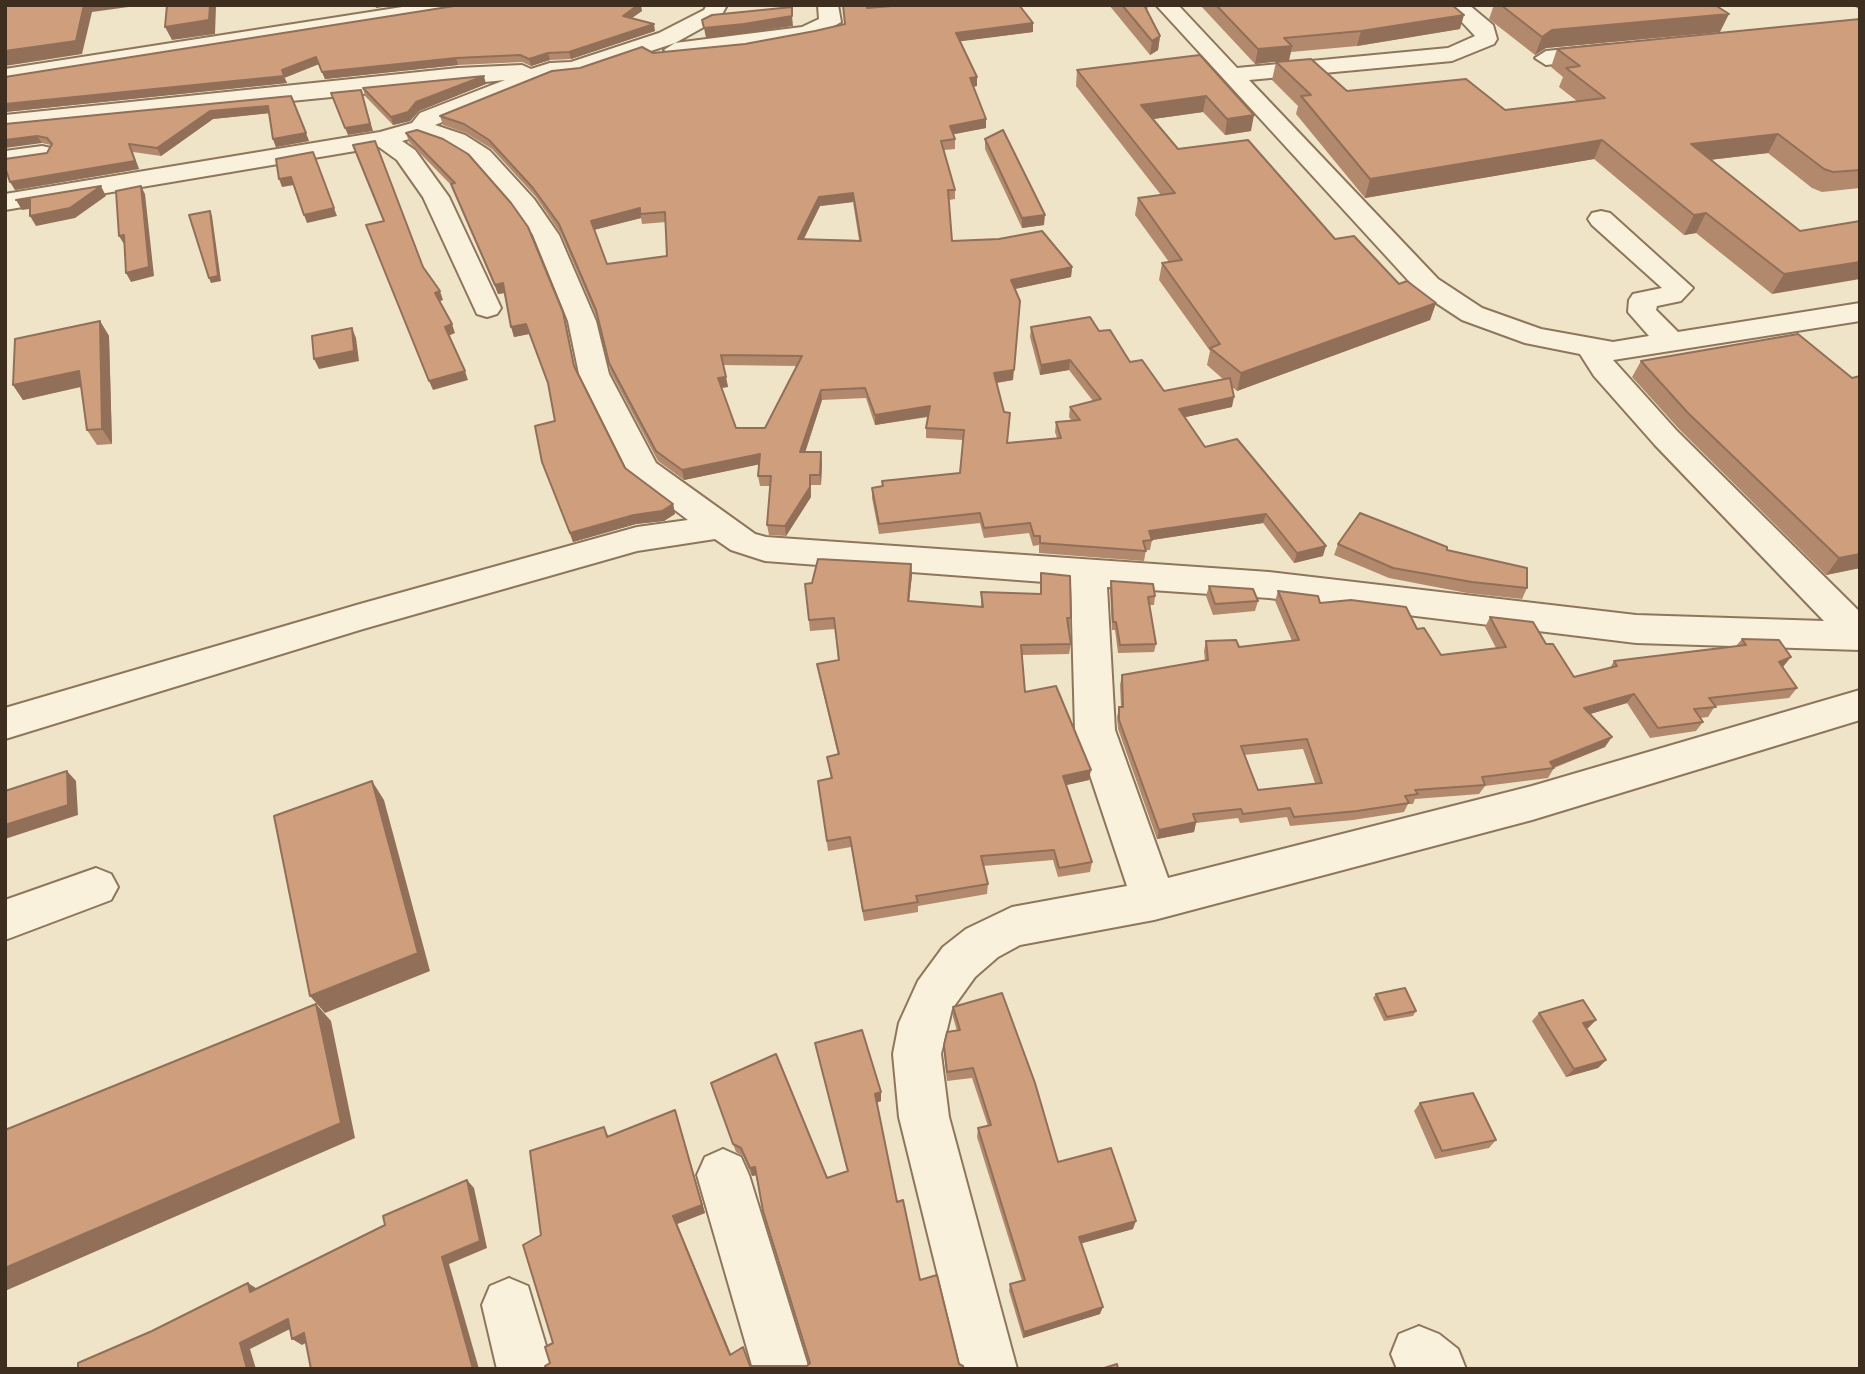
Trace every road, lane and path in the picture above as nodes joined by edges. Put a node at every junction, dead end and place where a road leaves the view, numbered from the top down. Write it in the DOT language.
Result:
graph roads {
  1 [pos="456,5"];
  2 [pos="717,5"];
  3 [pos="828,5"];
  4 [pos="1166,5"];
  5 [pos="1456,5"];
  6 [pos="1623,50"];
  7 [pos="627,51"];
  8 [pos="1546,58"];
  9 [pos="169,68"];
  10 [pos="550,70"];
  11 [pos="1232,75"];
  12 [pos="5,76"];
  13 [pos="148,109"];
  14 [pos="5,122"];
  15 [pos="420,128"];
  16 [pos="383,139"];
  17 [pos="43,153"];
  18 [pos="5,158"];
  19 [pos="5,202"];
  20 [pos="1601,219"];
  21 [pos="487,308"];
  22 [pos="1847,315"];
  23 [pos="1860,332"];
  24 [pos="1672,343"];
  25 [pos="1592,350"];
  26 [pos="718,527"];
  27 [pos="1088,571"];
  28 [pos="1860,635"];
  29 [pos="1860,705"];
  30 [pos="5,724"];
  31 [pos="96,887"];
  32 [pos="1154,901"];
  33 [pos="5,920"];
  34 [pos="723,1175"];
  35 [pos="509,1305"];
  36 [pos="524,1369"];
  37 [pos="781,1369"];
  38 [pos="989,1369"];
  1 -- 9 [label="street"];
  2 -- 7 [label="street"];
  3 -- 7 [label="street"];
  4 -- 11 [label="street"];
  5 -- 11 [label="street"];
  6 -- 8 [label="street"];
  7 -- 10 [label="street"];
  9 -- 12 [label="street"];
  9 -- 13 [label="street"];
  10 -- 13 [label="street"];
  10 -- 15 [label="street"];
  11 -- 25 [label="street"];
  13 -- 14 [label="street"];
  15 -- 16 [label="street"];
  15 -- 26 [label="street"];
  16 -- 19 [label="street"];
  16 -- 21 [label="street"];
  17 -- 18 [label="street"];
  20 -- 24 [label="street"];
  22 -- 23 [label="street"];
  22 -- 24 [label="street"];
  24 -- 25 [label="street"];
  25 -- 28 [label="street"];
  26 -- 27 [label="street"];
  26 -- 30 [label="street"];
  27 -- 28 [label="street"];
  27 -- 32 [label="street"];
  29 -- 32 [label="street"];
  31 -- 33 [label="street"];
  32 -- 38 [label="street"];
  34 -- 37 [label="street"];
  35 -- 36 [label="street"];
}
